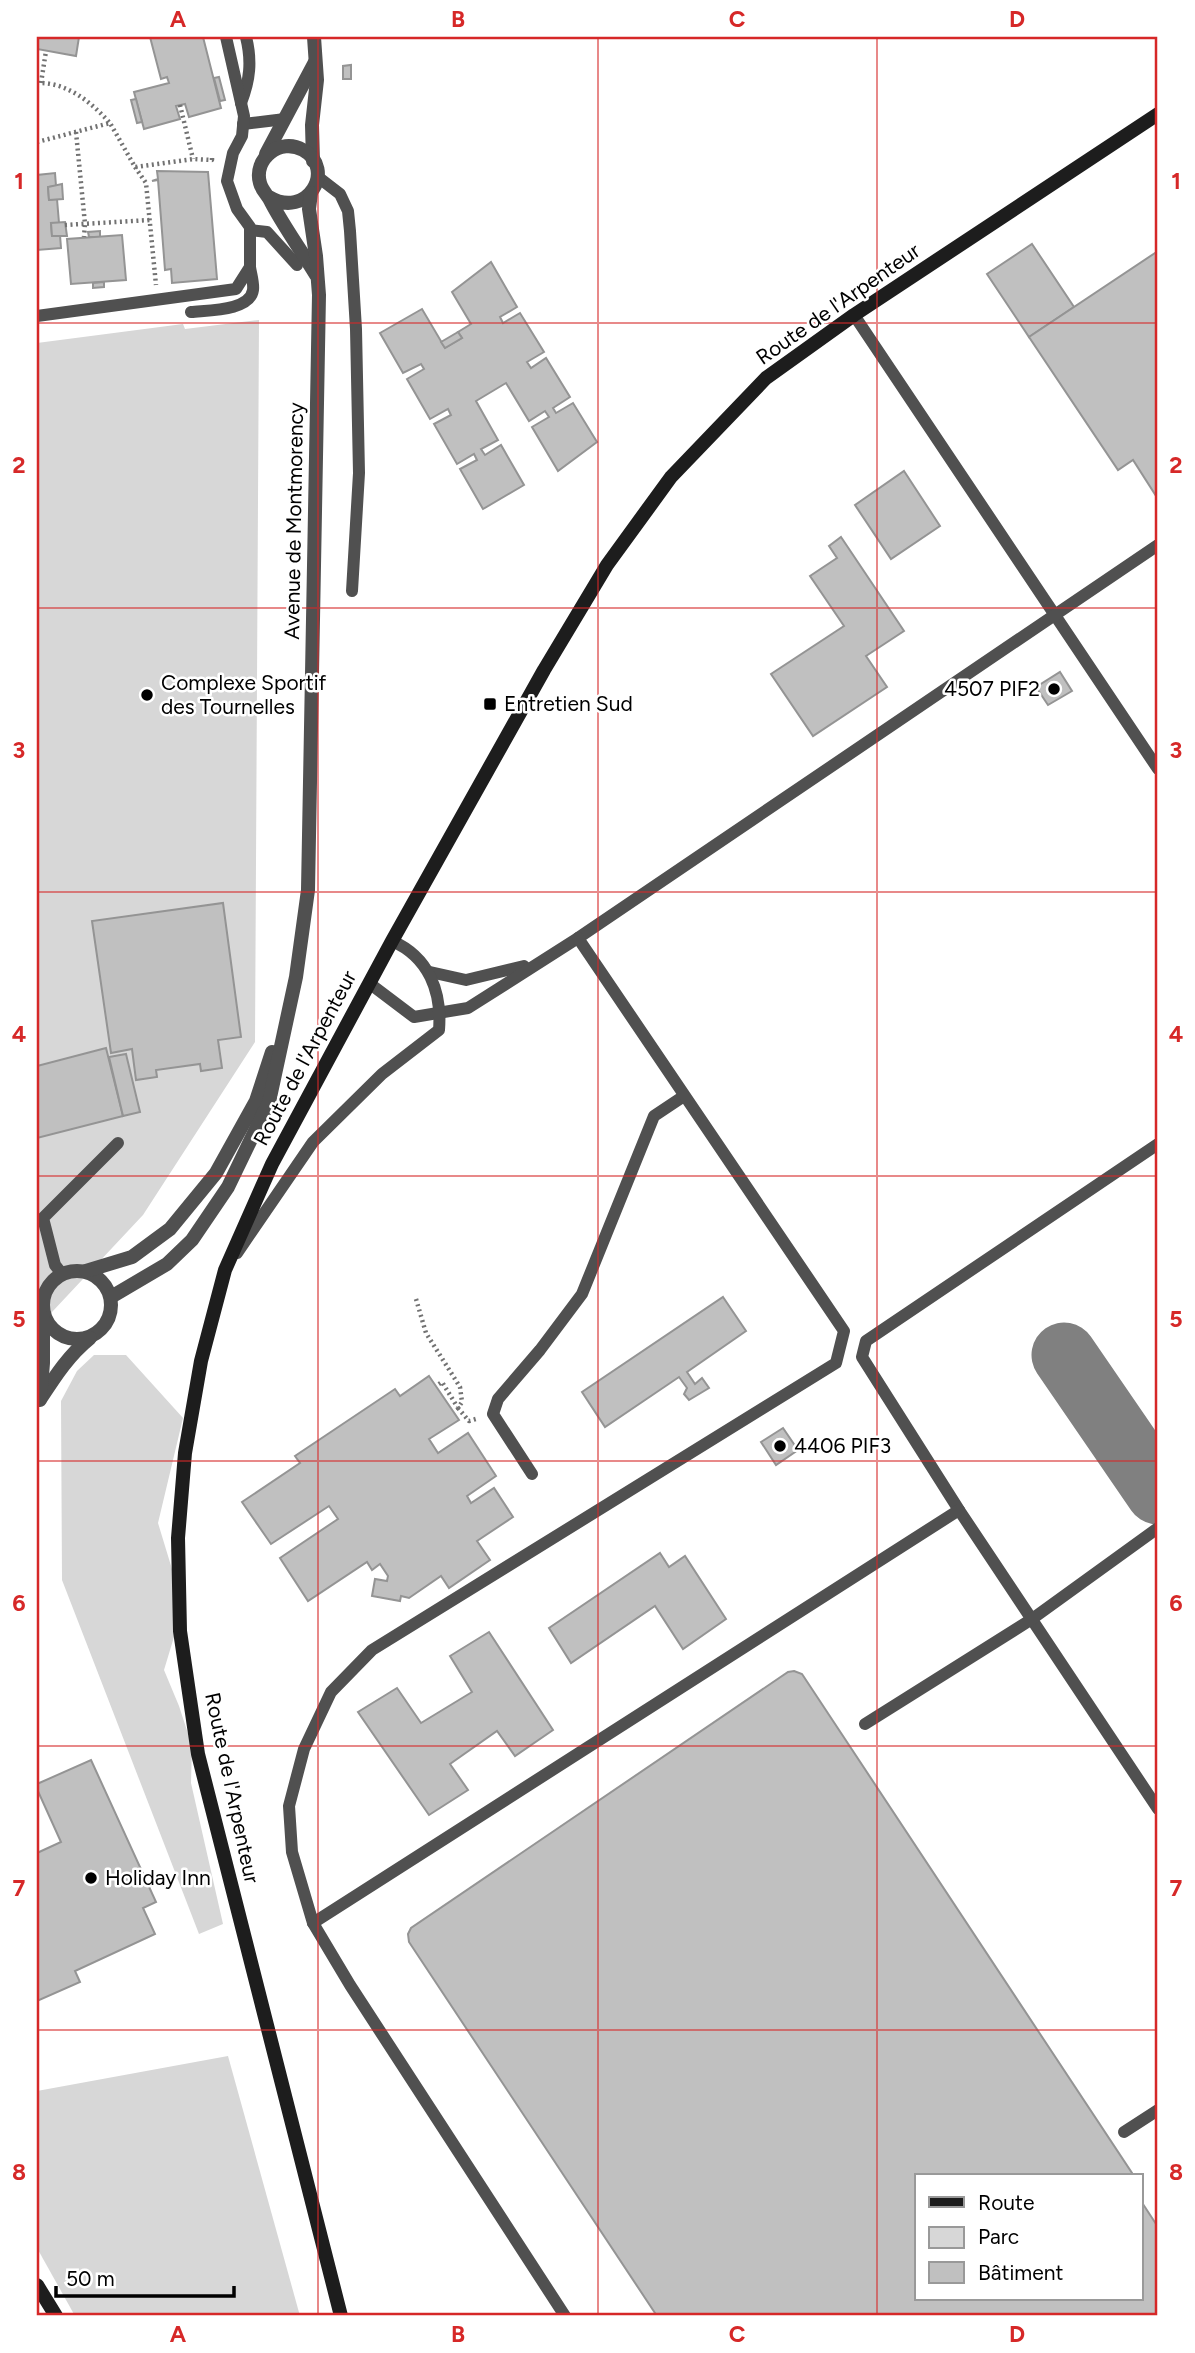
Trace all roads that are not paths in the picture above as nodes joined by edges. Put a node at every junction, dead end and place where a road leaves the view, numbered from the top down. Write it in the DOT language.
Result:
graph roads {
  1 [pos="226,37"];
  2 [pos="246,37"];
  3 [pos="314,37"];
  4 [pos="315,62"];
  5 [pos="241,103"];
  6 [pos="1158,114"];
  7 [pos="285,118"];
  8 [pos="243,124"];
  9 [pos="264,159"];
  10 [pos="313,161"];
  11 [pos="318,177"];
  12 [pos="311,193"];
  13 [pos="269,198"];
  14 [pos="250,230"];
  15 [pos="297,265"];
  16 [pos="250,267"];
  17 [pos="316,275"];
  18 [pos="191,312"];
  19 [pos="854,315"];
  20 [pos="37,316"];
  21 [pos="1158,545"];
  22 [pos="352,591"];
  23 [pos="1054,615"];
  24 [pos="1158,769"];
  25 [pos="578,938"];
  26 [pos="392,941"];
  27 [pos="535,964"];
  28 [pos="430,972"];
  29 [pos="296,977"];
  30 [pos="369,983"];
  31 [pos="440,1013"];
  32 [pos="684,1096"];
  33 [pos="118,1143"];
  34 [pos="1158,1144"];
  35 [pos="40,1219"];
  36 [pos="225,1270"];
  37 [pos="86,1271"];
  38 [pos="62,1274"];
  39 [pos="111,1297"];
  40 [pos="44,1313"];
  41 [pos="90,1338"];
  42 [pos="38,1403"];
  43 [pos="532,1474"];
  44 [pos="960,1510"];
  45 [pos="1158,1528"];
  46 [pos="1032,1619"];
  47 [pos="864,1724"];
  48 [pos="1158,1809"];
  49 [pos="313,1923"];
  50 [pos="1158,2110"];
  51 [pos="1124,2132"];
  52 [pos="37,2285"];
  53 [pos="56,2316"];
  54 [pos="341,2316"];
  55 [pos="565,2316"];
  1 -- 5 [label="lane"];
  2 -- 5 [label="lane"];
  3 -- 4 [label="street"];
  4 -- 7 [label="street"];
  4 -- 10 [label="street"];
  5 -- 8 [label="lane"];
  6 -- 19 [label="main road, Route de l'Arpenteur"];
  7 -- 8 [label="lane"];
  7 -- 9 [label="street"];
  8 -- 14 [label="lane"];
  9 -- 10 [label="street"];
  9 -- 13 [label="street"];
  10 -- 11 [label="street"];
  11 -- 12 [label="street"];
  11 -- 22 [label="lane"];
  12 -- 13 [label="street"];
  12 -- 17 [label="street, Avenue de Montmorency"];
  13 -- 17 [label="street"];
  14 -- 15 [label="lane"];
  14 -- 16 [label="lane"];
  16 -- 18 [label="lane"];
  16 -- 20 [label="lane"];
  17 -- 29 [label="street, Avenue de Montmorency"];
  19 -- 23 [label="lane"];
  19 -- 26 [label="main road, Route de l'Arpenteur"];
  21 -- 23 [label="lane"];
  23 -- 24 [label="lane"];
  23 -- 25 [label="lane"];
  25 -- 27 [label="lane"];
  25 -- 32 [label="lane"];
  26 -- 28 [label="lane"];
  26 -- 30 [label="main road, Route de l'Arpenteur"];
  27 -- 28 [label="lane"];
  27 -- 31 [label="lane"];
  28 -- 31 [label="lane"];
  29 -- 37 [label="street, Avenue de Montmorency"];
  29 -- 39 [label="street, Avenue de Montmorency"];
  30 -- 31 [label="lane"];
  30 -- 36 [label="main road, Route de l'Arpenteur"];
  31 -- 36 [label="lane"];
  32 -- 43 [label="lane"];
  32 -- 49 [label="lane"];
  33 -- 35 [label="lane"];
  34 -- 44 [label="lane"];
  35 -- 38 [label="lane"];
  36 -- 54 [label="main road, Route de l'Arpenteur"];
  37 -- 38 [label="street"];
  37 -- 39 [label="street"];
  38 -- 40 [label="street"];
  39 -- 41 [label="street"];
  40 -- 41 [label="street"];
  40 -- 42 [label="street"];
  41 -- 42 [label="street"];
  44 -- 46 [label="lane"];
  44 -- 49 [label="lane"];
  45 -- 46 [label="lane"];
  46 -- 47 [label="lane"];
  46 -- 48 [label="lane"];
  49 -- 55 [label="lane"];
  50 -- 51 [label="lane"];
  52 -- 53 [label="main road"];
}
